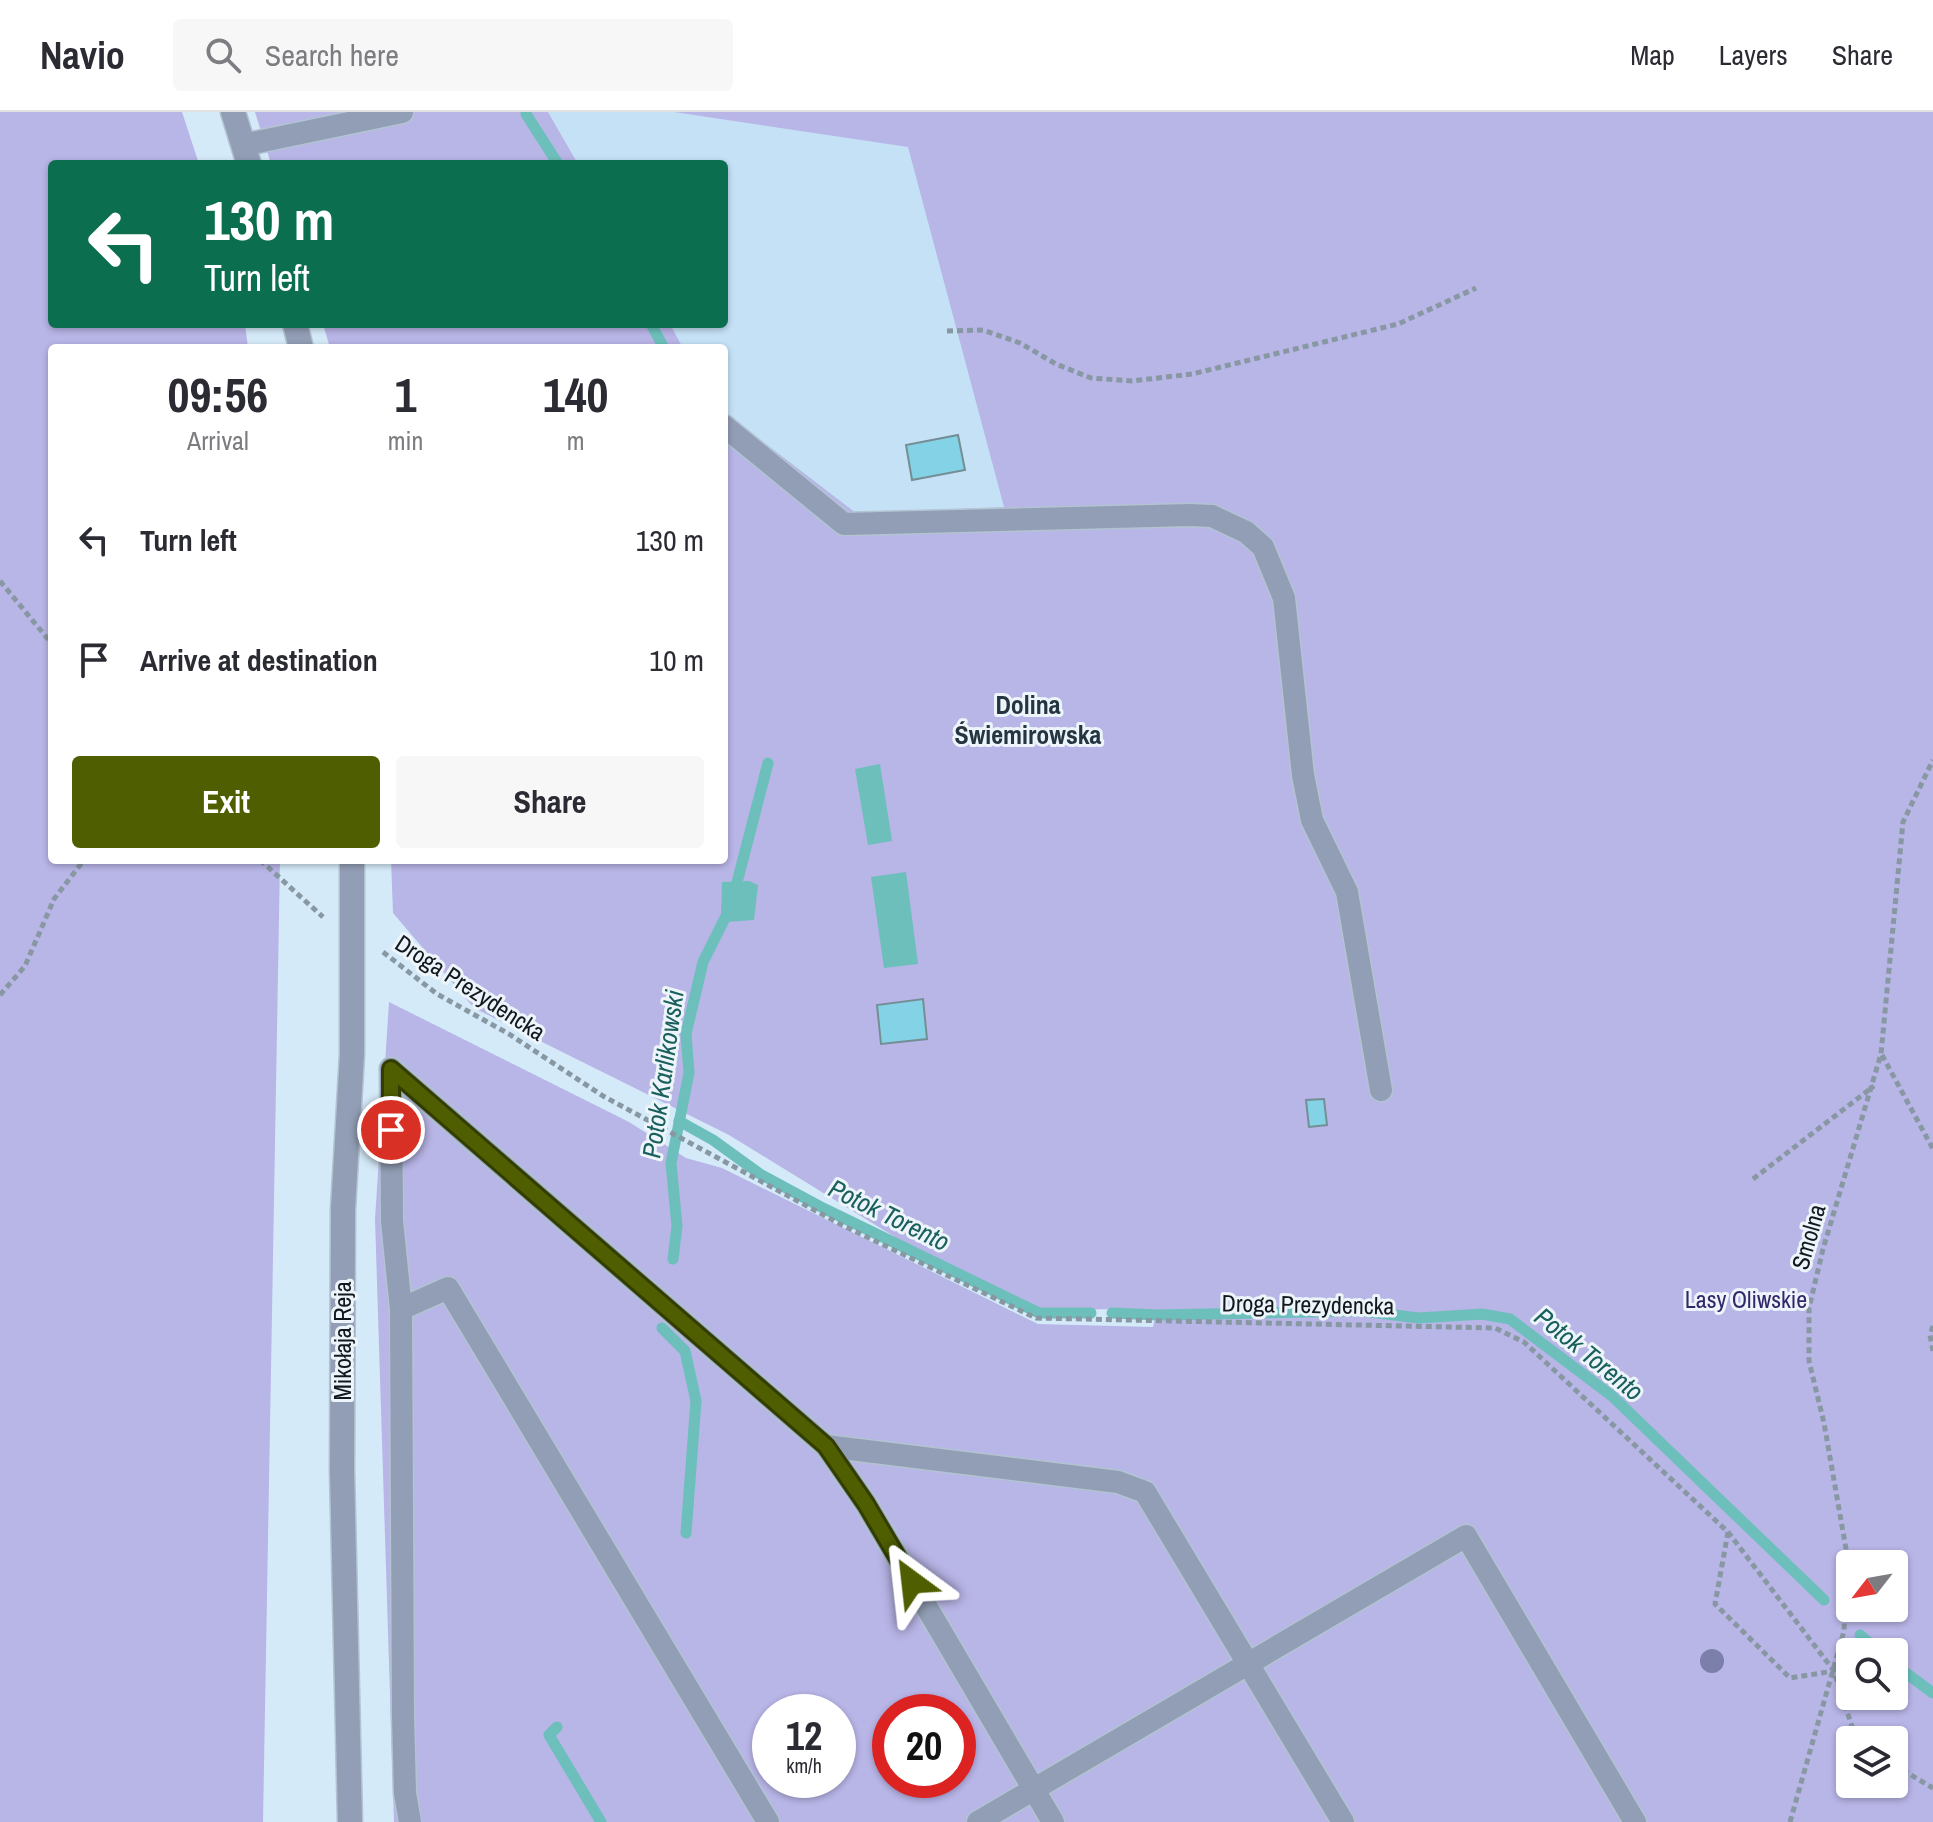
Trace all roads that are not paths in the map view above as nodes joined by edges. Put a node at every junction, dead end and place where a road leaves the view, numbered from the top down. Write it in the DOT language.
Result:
graph roads {
  1 [pos="233,112"];
  2 [pos="402,112"];
  3 [pos="246,154"];
  4 [pos="728,429"];
  5 [pos="352,864"];
  6 [pos="1381,1090"];
  7 [pos="401,1309"];
  8 [pos="826,1446"];
  9 [pos="1248,1662"];
  10 [pos="1034,1790"];
  11 [pos="350,1822"];
  12 [pos="410,1822"];
  13 [pos="768,1822"];
  14 [pos="978,1822"];
  15 [pos="1053,1822"];
  16 [pos="1343,1822"];
  17 [pos="1635,1822"];
  1 -- 3 [label="street"];
  2 -- 3 [label="lane"];
  4 -- 6 [label="lane"];
  5 -- 11 [label="street, Mikołaja Reja"];
  7 -- 8 [label="lane"];
  7 -- 12 [label="lane"];
  7 -- 13 [label="lane"];
  8 -- 9 [label="lane"];
  8 -- 10 [label="lane"];
  9 -- 10 [label="lane"];
  9 -- 16 [label="lane"];
  9 -- 17 [label="lane"];
  10 -- 14 [label="lane"];
  10 -- 15 [label="lane"];
}
